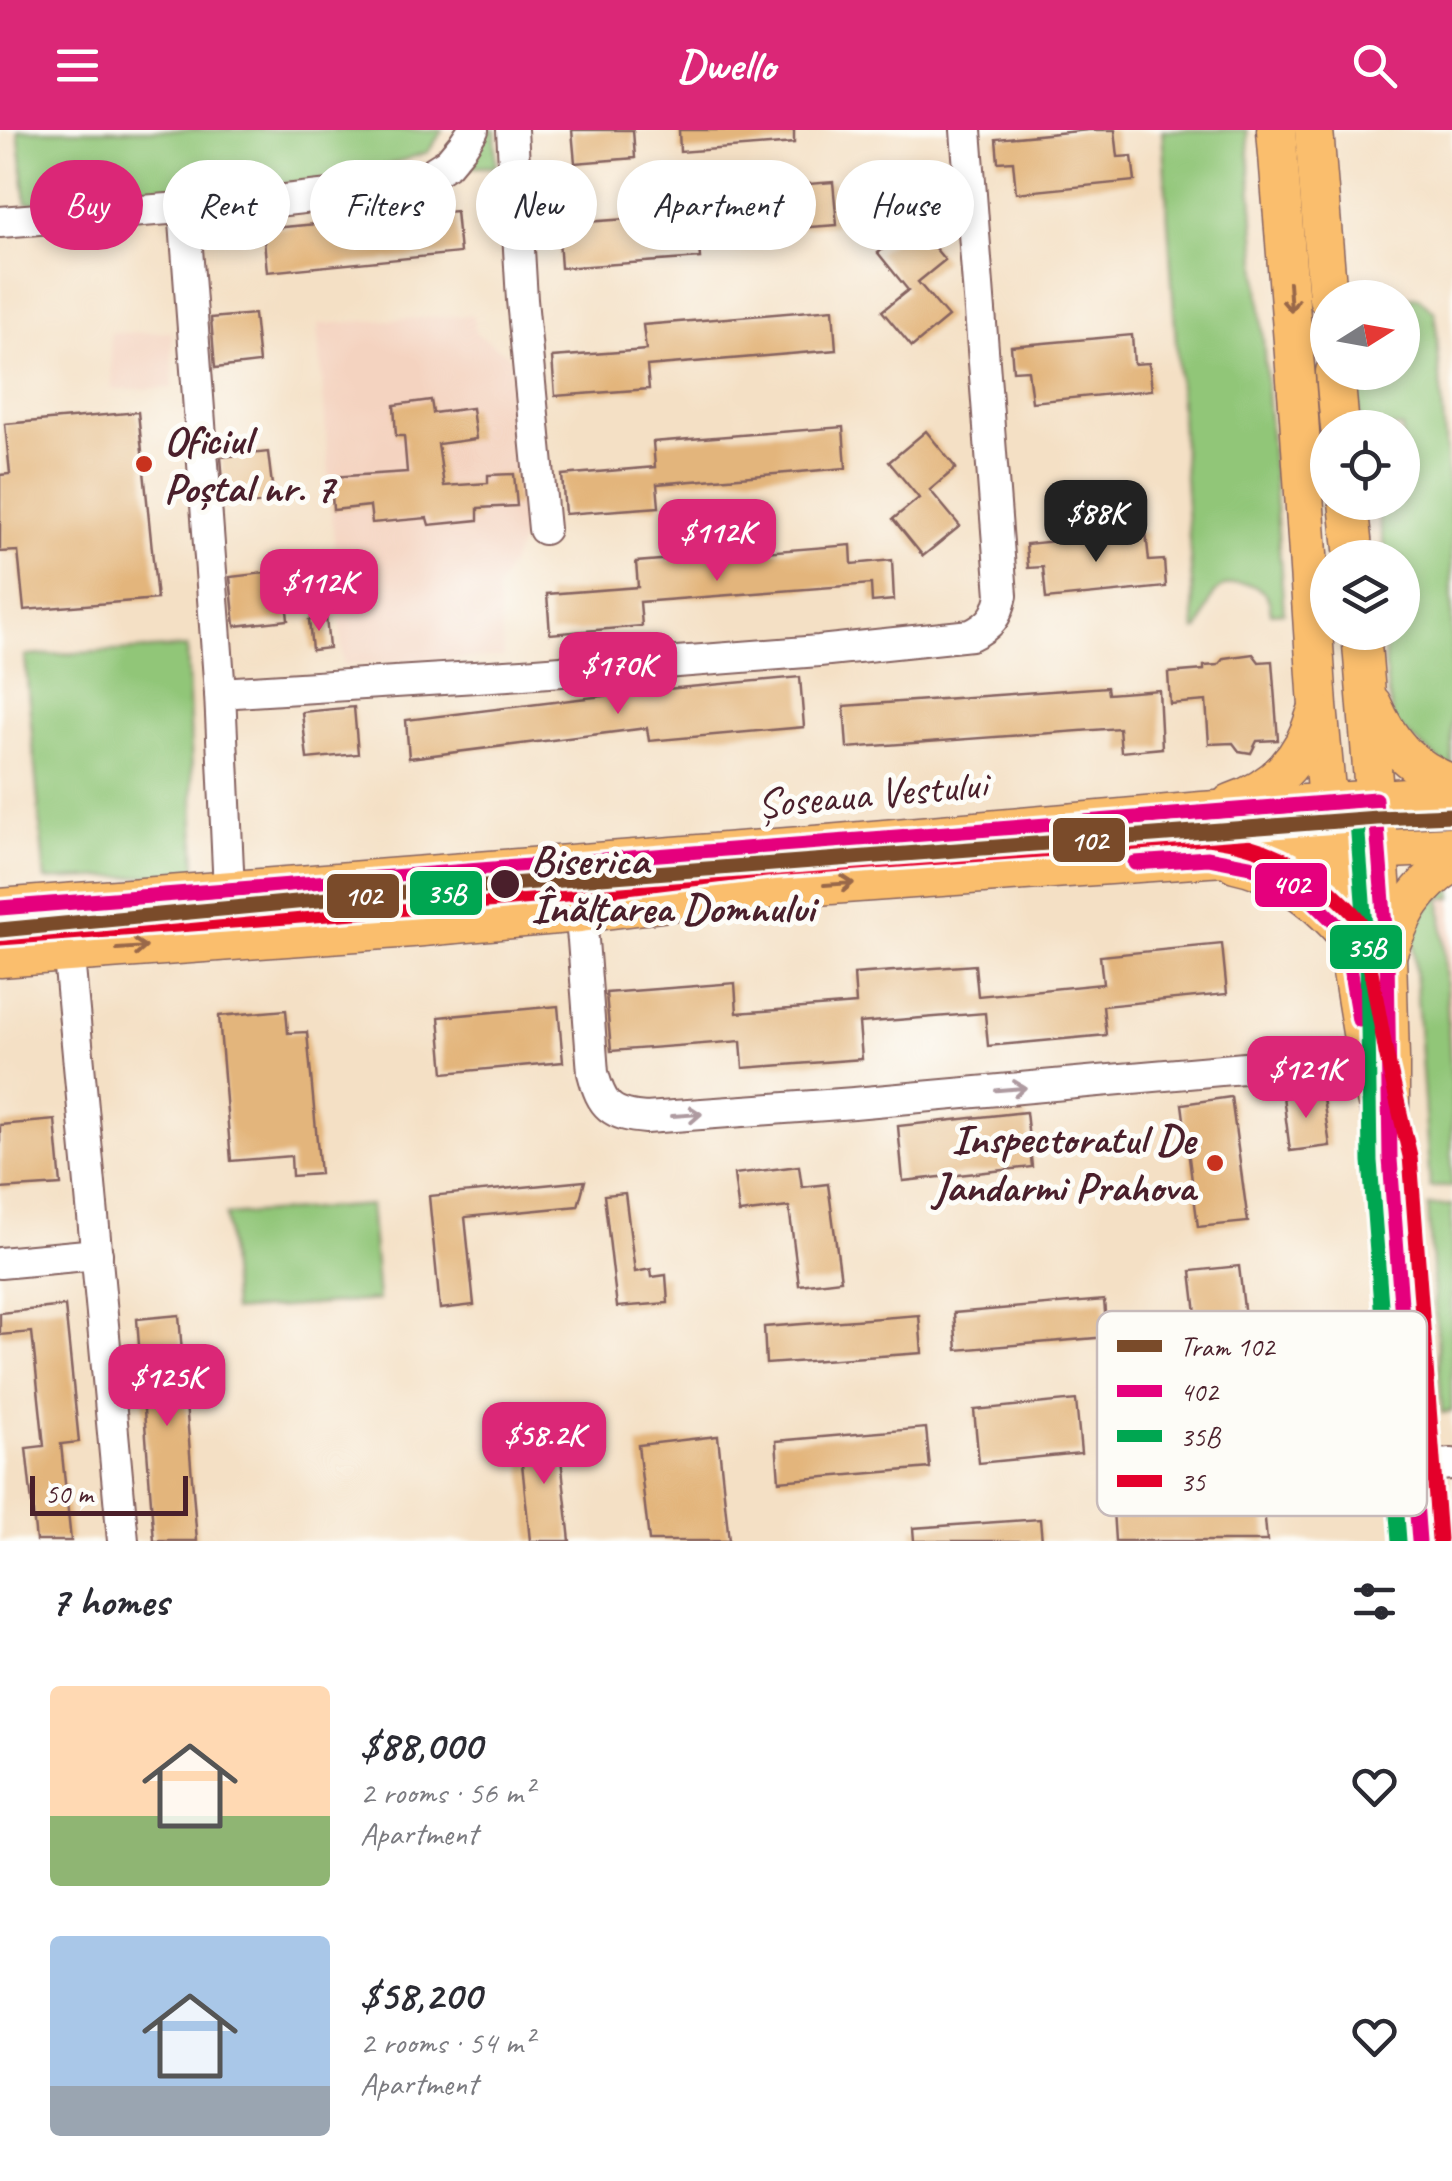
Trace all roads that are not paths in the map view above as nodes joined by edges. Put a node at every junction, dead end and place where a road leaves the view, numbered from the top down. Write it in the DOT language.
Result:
graph roads {
  1 [pos="472,130"];
  2 [pos="512,130"];
  3 [pos="966,130"];
  4 [pos="1276,130"];
  5 [pos="1314,130"];
  6 [pos="290,199"];
  7 [pos="163,210"];
  8 [pos="0,222"];
  9 [pos="187,250"];
  10 [pos="1326,280"];
  11 [pos="544,528"];
  12 [pos="1364,650"];
  13 [pos="220,692"];
  14 [pos="1368,697"];
  15 [pos="1318,706"];
  16 [pos="1452,784"];
  17 [pos="1452,794"];
  18 [pos="1376,799"];
  19 [pos="1328,802"];
  20 [pos="1207,811"];
  21 [pos="1452,846"];
  22 [pos="1378,850"];
  23 [pos="1332,852"];
  24 [pos="1208,858"];
  25 [pos="574,863"];
  26 [pos="1452,864"];
  27 [pos="229,891"];
  28 [pos="64,903"];
  29 [pos="0,908"];
  30 [pos="580,913"];
  31 [pos="1344,932"];
  32 [pos="69,952"];
  33 [pos="1387,954"];
  34 [pos="0,958"];
  35 [pos="1366,1057"];
  36 [pos="1390,1159"];
  37 [pos="97,1254"];
  38 [pos="0,1263"];
  39 [pos="1401,1311"];
  40 [pos="1452,1464"];
  41 [pos="1427,1466"];
  42 [pos="1418,1516"];
  43 [pos="124,1541"];
  44 [pos="1420,1541"];
  1 -- 6 [label="street"];
  2 -- 11 [label="street"];
  3 -- 13 [label="street"];
  4 -- 15 [label="main road, one-way"];
  5 -- 10 [label="main road"];
  7 -- 8 [label="street"];
  9 -- 13 [label="street"];
  12 -- 14 [label="main road"];
  13 -- 27 [label="street"];
  14 -- 16 [label="main road"];
  14 -- 18 [label="main road"];
  15 -- 19 [label="main road"];
  15 -- 20 [label="main road"];
  17 -- 18 [label="main road, Șoseaua Vestului"];
  18 -- 19 [label="main road, Șoseaua Vestului"];
  18 -- 22 [label="main road"];
  19 -- 20 [label="main road, Șoseaua Vestului"];
  19 -- 23 [label="main road"];
  20 -- 25 [label="main road, Șoseaua Vestului"];
  21 -- 22 [label="main road, Șoseaua Vestului"];
  22 -- 23 [label="main road, Șoseaua Vestului"];
  22 -- 33 [label="main road"];
  23 -- 24 [label="main road, Șoseaua Vestului"];
  23 -- 31 [label="main road"];
  30 -- 24 [label="main road, Șoseaua Vestului, one-way"];
  24 -- 31 [label="main road"];
  25 -- 27 [label="main road, Șoseaua Vestului"];
  25 -- 30 [label="street"];
  26 -- 33 [label="main road"];
  27 -- 28 [label="main road, Șoseaua Vestului"];
  28 -- 29 [label="main road, Șoseaua Vestului"];
  28 -- 32 [label="street"];
  32 -- 30 [label="main road, Șoseaua Vestului, one-way"];
  30 -- 35 [label="street, one-way"];
  31 -- 35 [label="main road"];
  32 -- 34 [label="main road, Șoseaua Vestului"];
  32 -- 37 [label="street"];
  33 -- 36 [label="main road"];
  35 -- 36 [label="main road"];
  36 -- 39 [label="main road"];
  37 -- 38 [label="street"];
  37 -- 43 [label="street"];
  40 -- 41 [label="street"];
  42 -- 44 [label="main road"];
}
